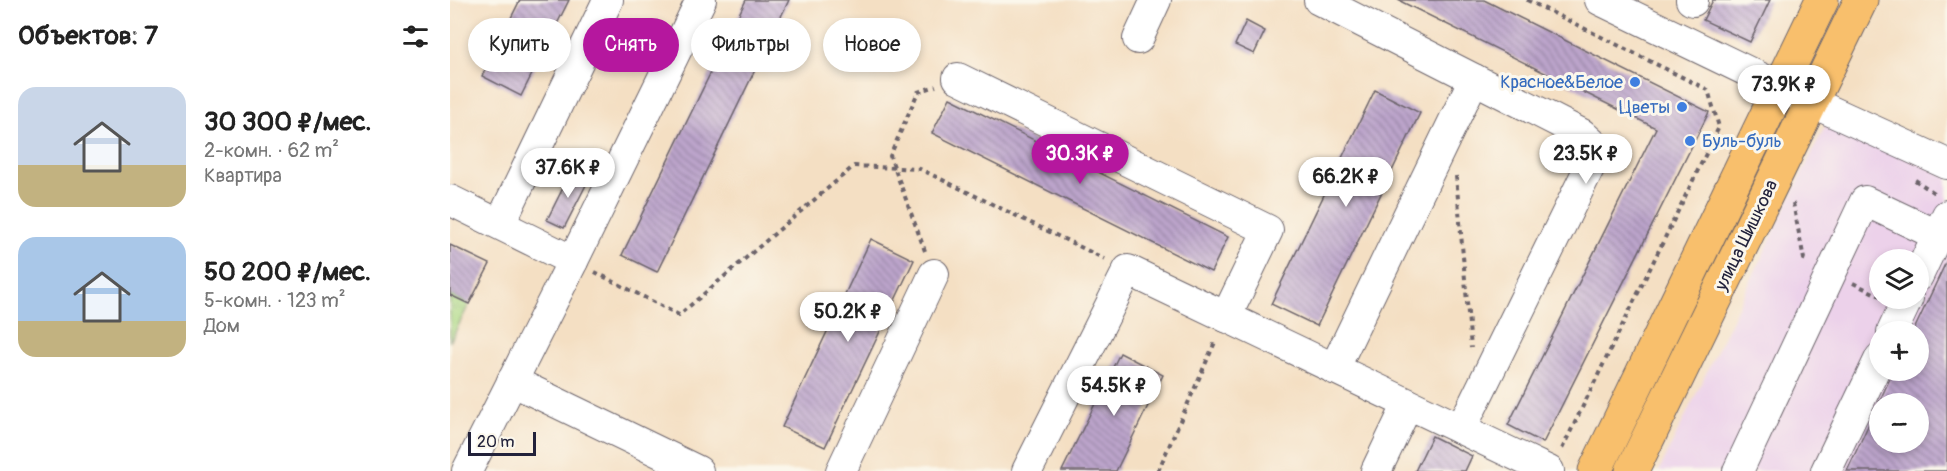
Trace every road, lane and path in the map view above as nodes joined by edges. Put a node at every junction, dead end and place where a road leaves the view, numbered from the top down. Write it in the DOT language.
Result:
graph roads {
  1 [pos="608,0"];
  2 [pos="701,0"];
  3 [pos="1156,0"];
  4 [pos="1318,0"];
  5 [pos="1527,0"];
  6 [pos="1600,0"];
  7 [pos="1822,0"];
  8 [pos="1861,0"];
  9 [pos="1138,39"];
  10 [pos="958,78"];
  11 [pos="1474,79"];
  12 [pos="1779,86"];
  13 [pos="1811,102"];
  14 [pos="1784,158"];
  15 [pos="1947,164"];
  16 [pos="895,168"];
  17 [pos="1456,172"];
  18 [pos="450,200"];
  19 [pos="500,225"];
  20 [pos="1942,225"];
  21 [pos="1929,253"];
  22 [pos="573,261"];
  23 [pos="1128,270"];
  24 [pos="1832,272"];
  25 [pos="934,274"];
  26 [pos="1869,290"];
  27 [pos="1226,317"];
  28 [pos="1471,351"];
  29 [pos="1334,369"];
  30 [pos="512,381"];
  31 [pos="1869,381"];
  32 [pos="1408,404"];
  33 [pos="1461,429"];
  34 [pos="1555,460"];
  35 [pos="467,471"];
  36 [pos="698,471"];
  37 [pos="840,471"];
  38 [pos="1027,471"];
  39 [pos="1158,471"];
  40 [pos="1376,471"];
  41 [pos="1595,471"];
  42 [pos="1632,471"];
  43 [pos="1738,471"];
  44 [pos="1826,471"];
  1 -- 19 [label="street"];
  2 -- 22 [label="street"];
  3 -- 9 [label="street"];
  4 -- 11 [label="street"];
  5 -- 34 [label="path"];
  6 -- 12 [label="street"];
  7 -- 12 [label="main road, улица Шишкова"];
  8 -- 13 [label="main road, улица Шишкова"];
  10 -- 16 [label="path"];
  10 -- 27 [label="street"];
  11 -- 29 [label="street"];
  11 -- 33 [label="street"];
  12 -- 13 [label="street"];
  12 -- 41 [label="main road, улица Шишкова"];
  13 -- 14 [label="main road, улица Шишкова"];
  13 -- 15 [label="street"];
  14 -- 24 [label="path"];
  14 -- 42 [label="main road, улица Шишкова"];
  16 -- 22 [label="path"];
  16 -- 23 [label="path"];
  16 -- 25 [label="path"];
  17 -- 28 [label="path"];
  18 -- 19 [label="street"];
  19 -- 22 [label="street"];
  20 -- 21 [label="street"];
  20 -- 24 [label="street"];
  22 -- 30 [label="street"];
  23 -- 27 [label="street"];
  23 -- 38 [label="street"];
  24 -- 26 [label="path"];
  24 -- 43 [label="street"];
  25 -- 37 [label="street"];
  27 -- 29 [label="street"];
  27 -- 39 [label="path"];
  29 -- 32 [label="street"];
  30 -- 35 [label="street"];
  30 -- 36 [label="street"];
  31 -- 44 [label="street"];
  32 -- 33 [label="street"];
  32 -- 40 [label="street"];
  33 -- 34 [label="street"];
}
